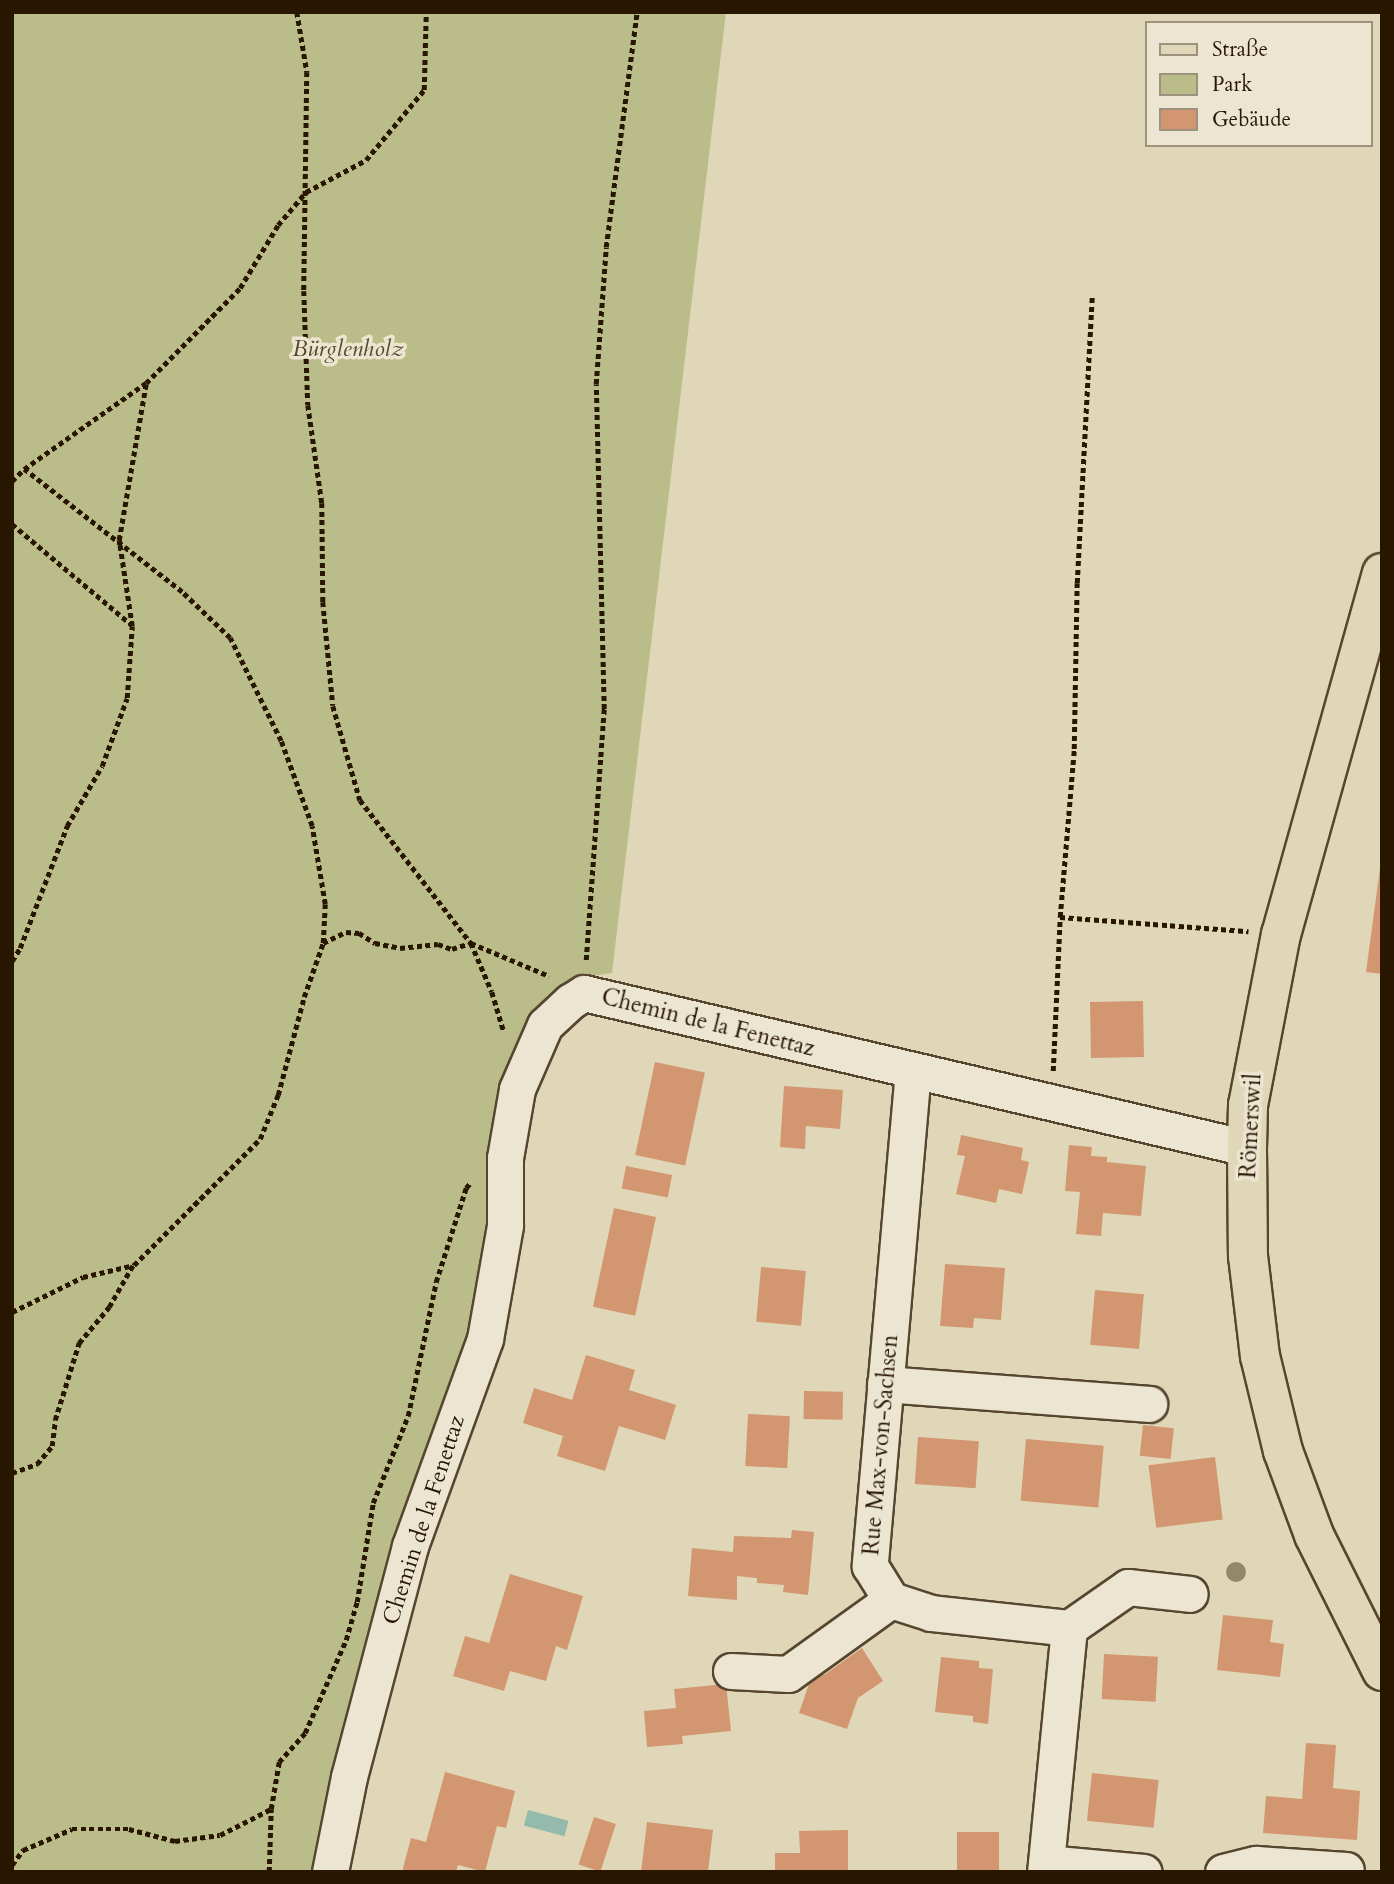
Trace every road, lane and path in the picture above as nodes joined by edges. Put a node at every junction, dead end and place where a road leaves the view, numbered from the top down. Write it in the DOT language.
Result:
graph roads {
  1 [pos="297,12"];
  2 [pos="426,12"];
  3 [pos="637,12"];
  4 [pos="306,192"];
  5 [pos="1092,296"];
  6 [pos="146,383"];
  7 [pos="24,469"];
  8 [pos="12,481"];
  9 [pos="12,524"];
  10 [pos="119,540"];
  11 [pos="1382,573"];
  12 [pos="132,626"];
  13 [pos="1060,917"];
  14 [pos="1281,934"];
  15 [pos="323,943"];
  16 [pos="471,943"];
  17 [pos="12,961"];
  18 [pos="584,993"];
  19 [pos="913,1070"];
  20 [pos="517,1089"];
  21 [pos="1051,1100"];
  22 [pos="1247,1148"];
  23 [pos="505,1158"];
  24 [pos="134,1265"];
  25 [pos="12,1312"];
  26 [pos="886,1384"];
  27 [pos="1149,1404"];
  28 [pos="12,1473"];
  29 [pos="1190,1594"];
  30 [pos="891,1600"];
  31 [pos="1069,1628"];
  32 [pos="731,1671"];
  33 [pos="1382,1671"];
  34 [pos="271,1809"];
  35 [pos="12,1865"];
  36 [pos="1046,1867"];
  37 [pos="1346,1870"];
  38 [pos="269,1872"];
  39 [pos="330,1872"];
  40 [pos="1144,1872"];
  41 [pos="1223,1872"];
  1 -- 4 [label="path"];
  2 -- 4 [label="path"];
  3 -- 18 [label="path"];
  4 -- 6 [label="path"];
  4 -- 16 [label="path"];
  5 -- 13 [label="path"];
  6 -- 7 [label="path"];
  6 -- 10 [label="path"];
  7 -- 8 [label="path"];
  7 -- 10 [label="path"];
  9 -- 12 [label="path"];
  10 -- 12 [label="path"];
  10 -- 15 [label="path"];
  11 -- 14 [label="main road, Römerswil"];
  12 -- 17 [label="path"];
  13 -- 14 [label="path"];
  13 -- 21 [label="path"];
  14 -- 22 [label="main road, Römerswil"];
  15 -- 16 [label="path"];
  15 -- 24 [label="path"];
  16 -- 18 [label="path"];
  16 -- 20 [label="path"];
  18 -- 19 [label="street, Chemin de la Fenettaz"];
  18 -- 20 [label="street, Chemin de la Fenettaz"];
  19 -- 21 [label="street, Chemin de la Fenettaz"];
  19 -- 26 [label="street, Rue Max-von-Sachsen"];
  20 -- 23 [label="street, Chemin de la Fenettaz"];
  21 -- 22 [label="street, Chemin de la Fenettaz"];
  22 -- 33 [label="main road, Römerswil"];
  23 -- 34 [label="path"];
  23 -- 39 [label="street, Chemin de la Fenettaz"];
  24 -- 25 [label="path"];
  24 -- 28 [label="path"];
  26 -- 27 [label="street"];
  26 -- 30 [label="street, Rue Max-von-Sachsen"];
  29 -- 31 [label="street"];
  30 -- 31 [label="street"];
  30 -- 32 [label="street"];
  31 -- 36 [label="street"];
  34 -- 35 [label="path"];
  34 -- 38 [label="path"];
  36 -- 40 [label="street"];
  37 -- 41 [label="street"];
}
